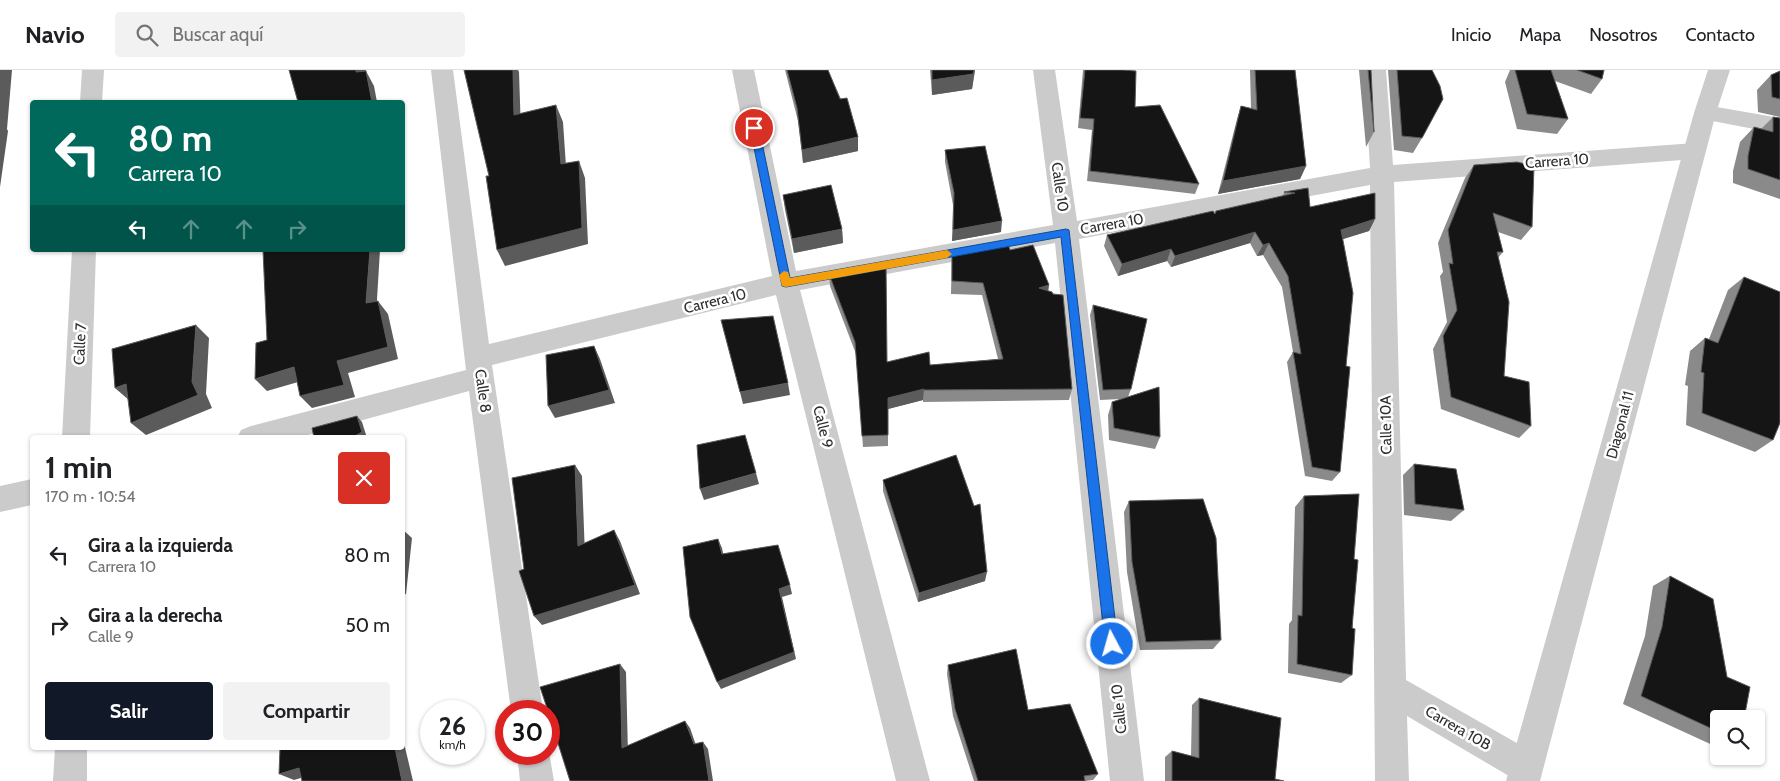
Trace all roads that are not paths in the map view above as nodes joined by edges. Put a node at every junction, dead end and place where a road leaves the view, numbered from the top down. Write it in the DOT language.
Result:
graph roads {
  1 [pos="93,70"];
  2 [pos="442,70"];
  3 [pos="743,70"];
  4 [pos="1044,70"];
  5 [pos="1375,70"];
  6 [pos="1719,70"];
  7 [pos="91,100"];
  8 [pos="1705,113"];
  9 [pos="1780,126"];
  10 [pos="1695,151"];
  11 [pos="1382,174"];
  12 [pos="1066,232"];
  13 [pos="84,252"];
  14 [pos="786,283"];
  15 [pos="480,368"];
  16 [pos="76,435"];
  17 [pos="261,435"];
  18 [pos="30,492"];
  19 [pos="0,499"];
  20 [pos="1390,688"];
  21 [pos="525,700"];
  22 [pos="71,750"];
  23 [pos="535,765"];
  24 [pos="1525,774"];
  25 [pos="70,781"];
  26 [pos="537,781"];
  27 [pos="913,781"];
  28 [pos="1127,781"];
  29 [pos="1392,781"];
  1 -- 7 [label="street"];
  2 -- 15 [label="street, Calle 8"];
  3 -- 14 [label="street, Calle 9"];
  4 -- 12 [label="street, Calle 10"];
  5 -- 11 [label="street, Calle 10A"];
  6 -- 8 [label="street, Diagonal 11"];
  8 -- 9 [label="street"];
  8 -- 10 [label="street, Diagonal 11"];
  10 -- 11 [label="street, Carrera 10"];
  10 -- 24 [label="street, Diagonal 11"];
  11 -- 12 [label="street, Carrera 10"];
  11 -- 20 [label="street, Calle 10A"];
  12 -- 14 [label="street, Carrera 10"];
  12 -- 28 [label="street, Calle 10"];
  13 -- 16 [label="street, Calle 7"];
  14 -- 15 [label="street, Carrera 10"];
  14 -- 27 [label="street, Calle 9"];
  15 -- 17 [label="street, Carrera 10"];
  15 -- 21 [label="street, Calle 8"];
  18 -- 19 [label="street"];
  20 -- 24 [label="street, Carrera 10B"];
  20 -- 29 [label="street, Calle 10A"];
  22 -- 25 [label="street"];
  23 -- 26 [label="street"];
}
